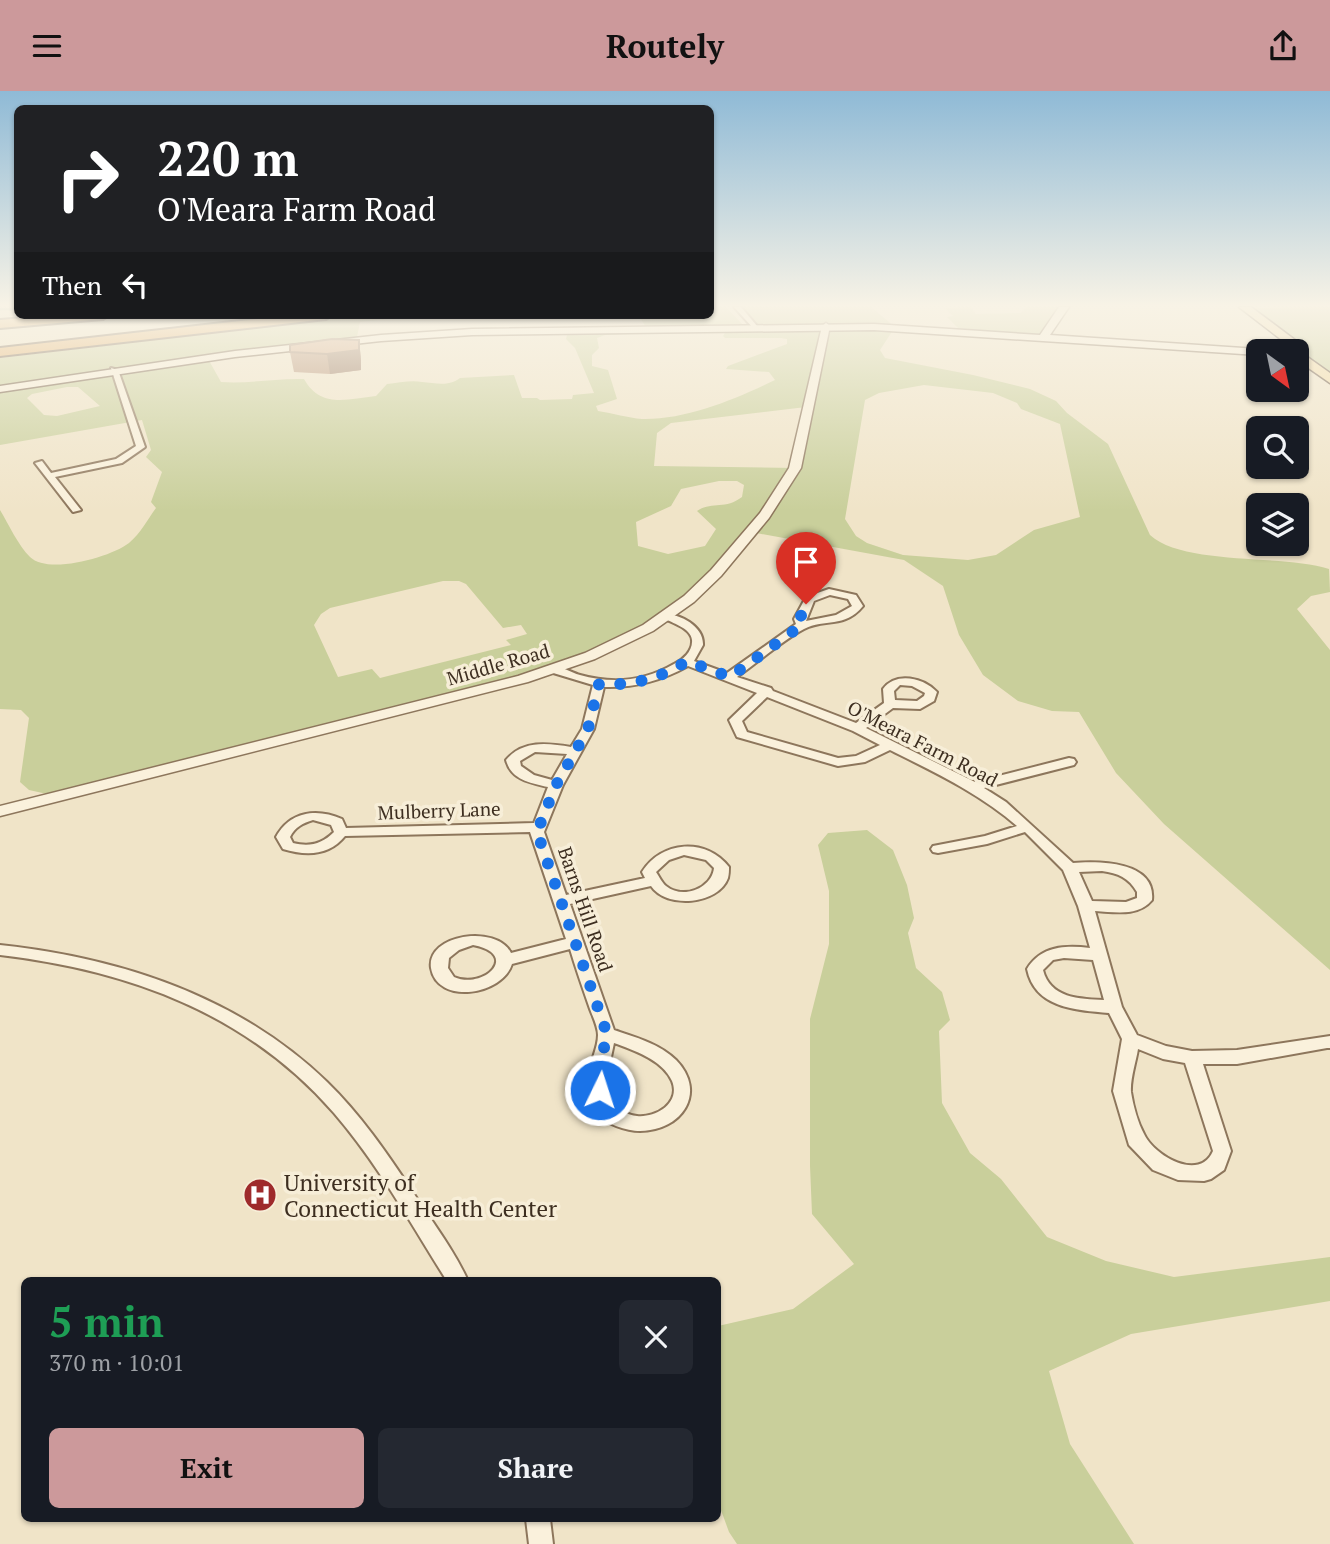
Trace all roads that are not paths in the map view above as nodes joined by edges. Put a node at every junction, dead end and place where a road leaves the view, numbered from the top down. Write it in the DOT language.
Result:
graph roads {
  1 [pos="85,375"];
  2 [pos="116,375"];
  3 [pos="815,375"];
  4 [pos="0,389"];
  5 [pos="39,463"];
  6 [pos="49,476"];
  7 [pos="76,510"];
  8 [pos="667,616"];
  9 [pos="802,625"];
  10 [pos="687,661"];
  11 [pos="554,669"];
  12 [pos="730,677"];
  13 [pos="599,684"];
  14 [pos="767,691"];
  15 [pos="890,704"];
  16 [pos="857,728"];
  17 [pos="890,744"];
  18 [pos="575,752"];
  19 [pos="1069,762"];
  20 [pos="556,785"];
  21 [pos="973,787"];
  22 [pos="0,811"];
  23 [pos="539,827"];
  24 [pos="1027,827"];
  25 [pos="341,832"];
  26 [pos="937,849"];
  27 [pos="1070,868"];
  28 [pos="652,881"];
  29 [pos="560,901"];
  30 [pos="1086,906"];
  31 [pos="575,942"];
  32 [pos="0,950"];
  33 [pos="1101,955"];
  34 [pos="506,960"];
  35 [pos="1114,1007"];
  36 [pos="607,1034"];
  37 [pos="1131,1039"];
  38 [pos="1326,1042"];
  39 [pos="1192,1058"];
  40 [pos="455,1277"];
  41 [pos="538,1522"];
  42 [pos="541,1544"];
  1 -- 4 [label="main road"];
  2 -- 6 [label="street"];
  3 -- 8 [label="street, Middle Road"];
  5 -- 6 [label="street"];
  6 -- 7 [label="street"];
  8 -- 10 [label="street"];
  8 -- 11 [label="street, Middle Road"];
  9 -- 9 [label="street"];
  9 -- 12 [label="street"];
  10 -- 12 [label="street, O'Meara Farm Road"];
  10 -- 13 [label="street"];
  11 -- 13 [label="street"];
  11 -- 22 [label="street, Middle Road"];
  12 -- 14 [label="street, O'Meara Farm Road"];
  13 -- 18 [label="street, Barns Hill Road"];
  14 -- 16 [label="street, O'Meara Farm Road"];
  14 -- 17 [label="street"];
  15 -- 16 [label="street"];
  16 -- 17 [label="street, O'Meara Farm Road"];
  17 -- 21 [label="street, O'Meara Farm Road"];
  18 -- 20 [label="street, Barns Hill Road"];
  18 -- 20 [label="street"];
  19 -- 21 [label="street"];
  20 -- 23 [label="street, Barns Hill Road"];
  21 -- 24 [label="street, O'Meara Farm Road"];
  23 -- 25 [label="street, Mulberry Lane"];
  23 -- 29 [label="street, Barns Hill Road"];
  24 -- 26 [label="street"];
  24 -- 27 [label="street, O'Meara Farm Road"];
  27 -- 30 [label="street, O'Meara Farm Road"];
  27 -- 30 [label="street"];
  28 -- 28 [label="street"];
  28 -- 29 [label="street"];
  29 -- 31 [label="street, Barns Hill Road"];
  30 -- 33 [label="street, O'Meara Farm Road"];
  31 -- 34 [label="street"];
  31 -- 36 [label="street, Barns Hill Road"];
  32 -- 40 [label="street"];
  33 -- 35 [label="street, O'Meara Farm Road"];
  33 -- 35 [label="street"];
  35 -- 37 [label="street, O'Meara Farm Road"];
  36 -- 36 [label="street"];
  37 -- 39 [label="street"];
  37 -- 39 [label="street"];
  38 -- 39 [label="street"];
  41 -- 42 [label="street"];
}
